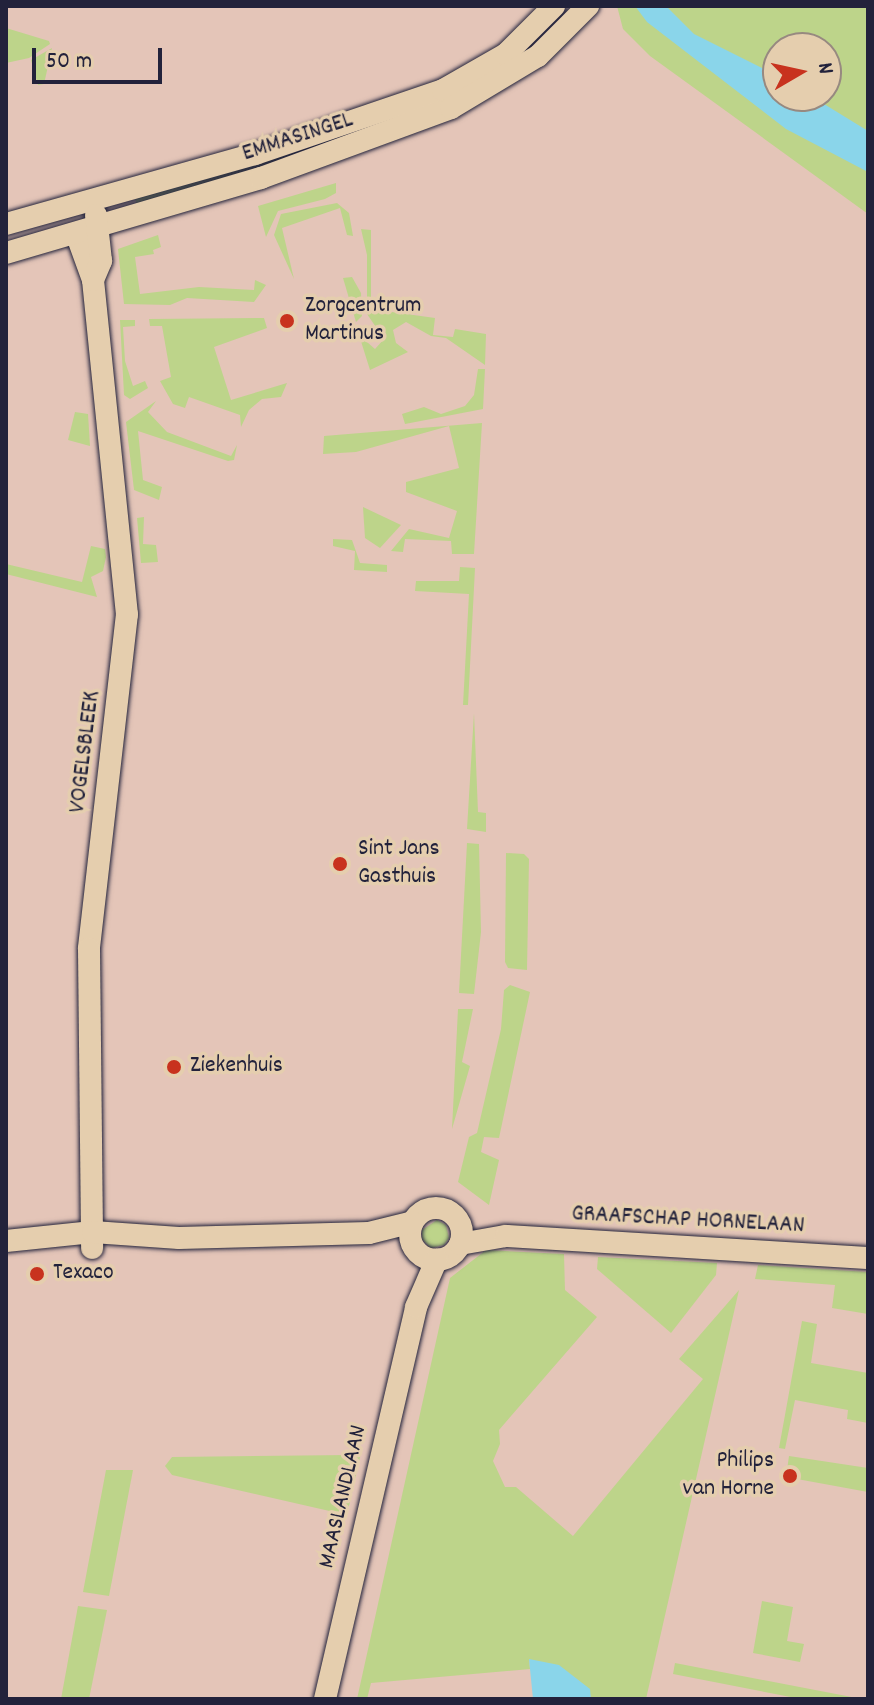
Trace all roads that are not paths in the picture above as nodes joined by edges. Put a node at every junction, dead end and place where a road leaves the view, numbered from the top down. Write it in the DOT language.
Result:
graph roads {
  1 [pos="554,6"];
  2 [pos="584,12"];
  3 [pos="89,200"];
  4 [pos="6,224"];
  5 [pos="101,226"];
  6 [pos="76,233"];
  7 [pos="6,253"];
  8 [pos="93,280"];
  9 [pos="461,1235"];
  10 [pos="93,1240"];
  11 [pos="9,1241"];
  12 [pos="420,1244"];
  13 [pos="868,1258"];
  14 [pos="325,1699"];
  1 -- 3 [label="street, EMMASINGEL"];
  2 -- 5 [label="street, EMMASINGEL"];
  3 -- 4 [label="street, EMMASINGEL"];
  3 -- 5 [label="street"];
  3 -- 6 [label="street"];
  5 -- 6 [label="street, EMMASINGEL"];
  5 -- 8 [label="street, VOGELSBLEEK"];
  6 -- 7 [label="street, EMMASINGEL"];
  6 -- 8 [label="street, VOGELSBLEEK"];
  8 -- 10 [label="street, VOGELSBLEEK"];
  9 -- 12 [label="street"];
  9 -- 12 [label="street"];
  9 -- 13 [label="street, GRAAFSCHAP HORNELAAN"];
  10 -- 11 [label="street"];
  10 -- 12 [label="street"];
  12 -- 14 [label="street, MAASLANDLAAN"];
}
